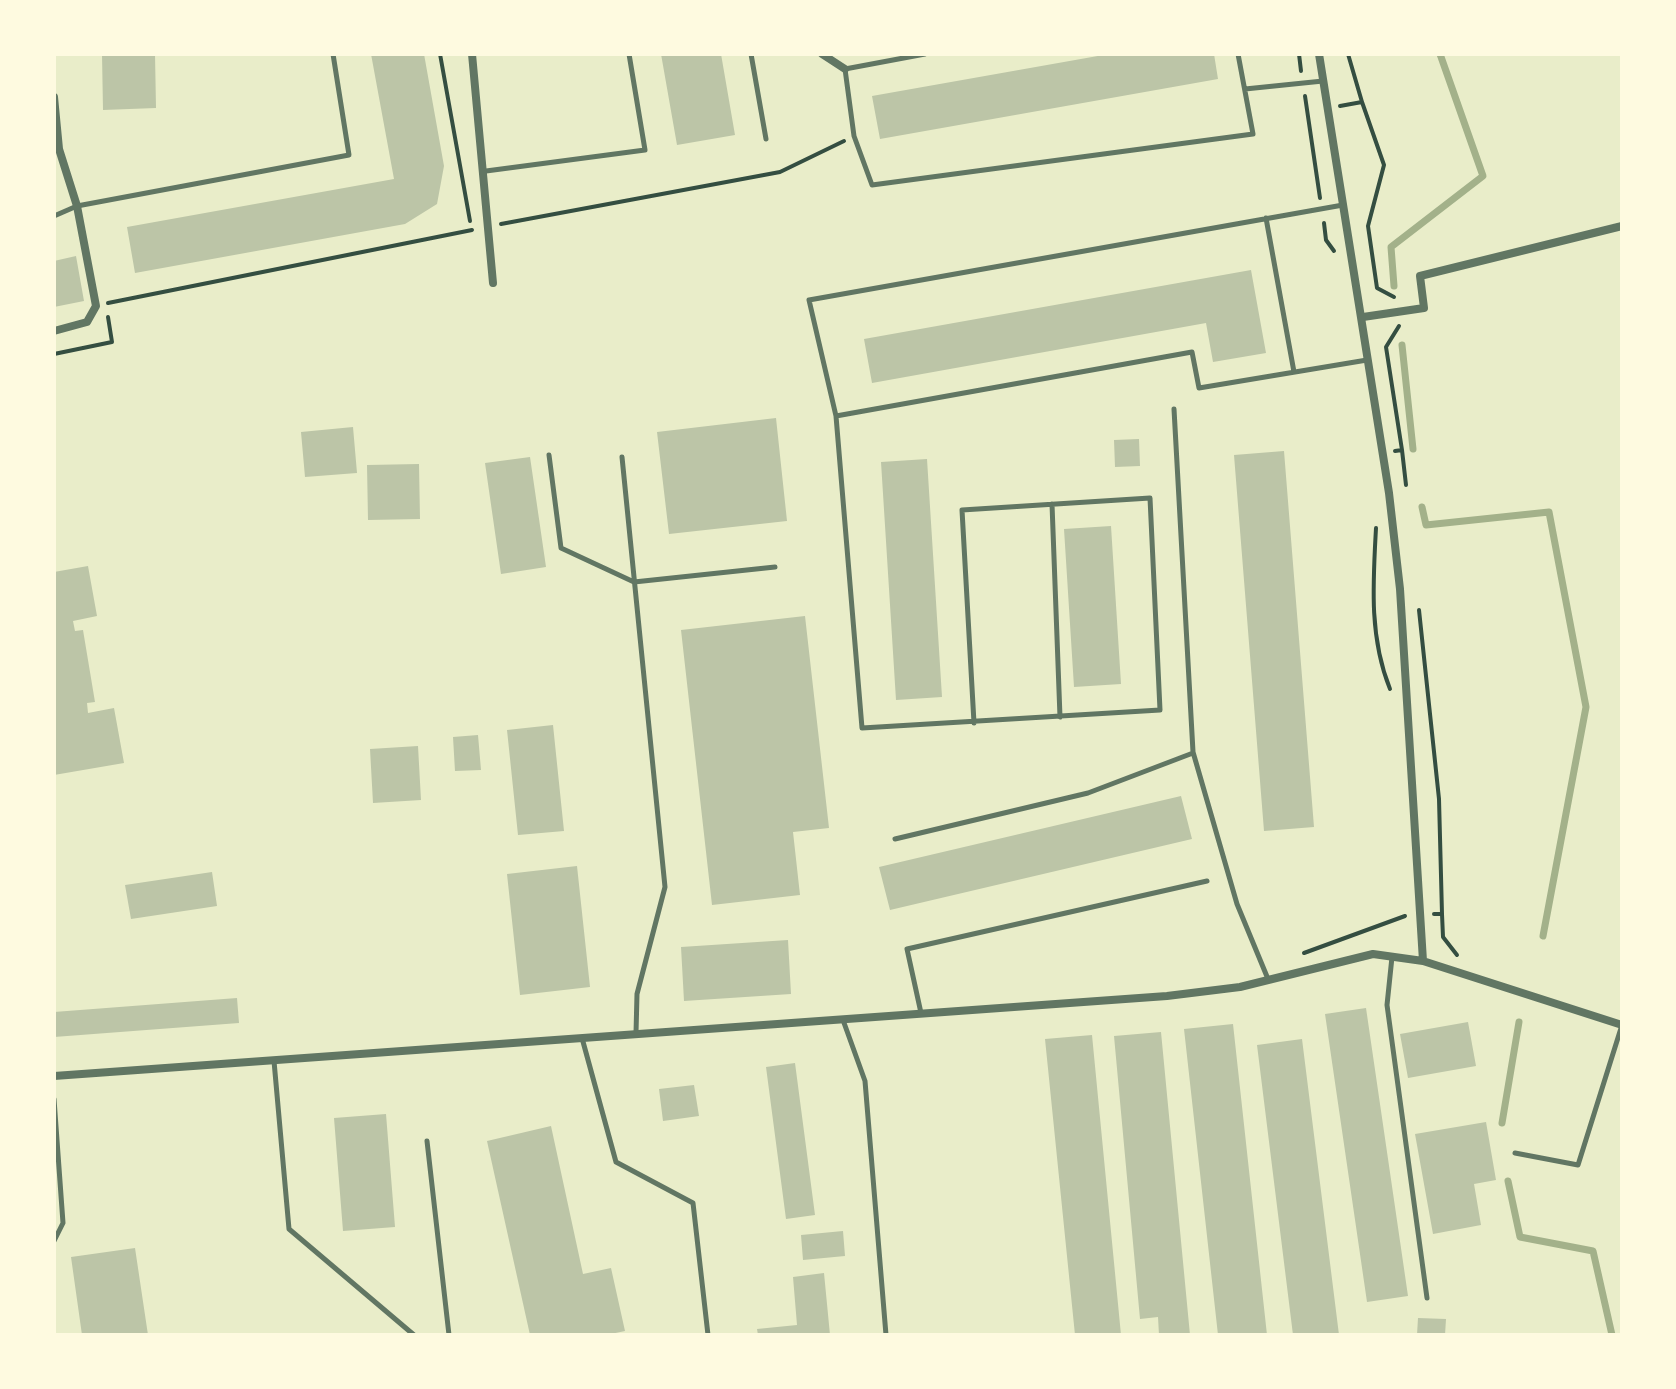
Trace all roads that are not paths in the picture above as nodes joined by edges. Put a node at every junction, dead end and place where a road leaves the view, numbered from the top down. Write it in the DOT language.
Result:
graph roads {
  1 [pos="333,54"];
  2 [pos="472,54"];
  3 [pos="629,54"];
  4 [pos="751,54"];
  5 [pos="822,54"];
  6 [pos="925,54"];
  7 [pos="1238,54"];
  8 [pos="1319,54"];
  9 [pos="845,69"];
  10 [pos="1323,81"];
  11 [pos="1245,89"];
  12 [pos="54,97"];
  13 [pos="766,139"];
  14 [pos="486,171"];
  15 [pos="1344,205"];
  16 [pos="77,206"];
  17 [pos="54,216"];
  18 [pos="1266,218"];
  19 [pos="1622,226"];
  20 [pos="493,283"];
  21 [pos="1363,317"];
  22 [pos="54,331"];
  23 [pos="1368,360"];
  24 [pos="1294,372"];
  25 [pos="1174,409"];
  26 [pos="836,416"];
  27 [pos="549,455"];
  28 [pos="622,457"];
  29 [pos="1052,504"];
  30 [pos="775,567"];
  31 [pos="634,582"];
  32 [pos="1060,717"];
  33 [pos="974,723"];
  34 [pos="1193,752"];
  35 [pos="895,839"];
  36 [pos="1207,881"];
  37 [pos="1392,957"];
  38 [pos="1423,961"];
  39 [pos="1268,979"];
  40 [pos="921,1014"];
  41 [pos="843,1020"];
  42 [pos="1622,1025"];
  43 [pos="636,1034"];
  44 [pos="582,1038"];
  45 [pos="274,1061"];
  46 [pos="54,1076"];
  47 [pos="54,1099"];
  48 [pos="427,1141"];
  49 [pos="1515,1153"];
  50 [pos="54,1241"];
  51 [pos="1427,1298"];
  52 [pos="414,1335"];
  53 [pos="449,1335"];
  54 [pos="708,1335"];
  55 [pos="886,1335"];
  1 -- 16 [label="lane"];
  2 -- 14 [label="street"];
  3 -- 14 [label="lane"];
  4 -- 13 [label="lane"];
  5 -- 9 [label="street"];
  6 -- 9 [label="lane"];
  7 -- 11 [label="lane"];
  8 -- 10 [label="street"];
  9 -- 11 [label="lane"];
  10 -- 11 [label="lane"];
  10 -- 15 [label="street"];
  12 -- 16 [label="street"];
  14 -- 20 [label="street"];
  15 -- 18 [label="lane"];
  15 -- 21 [label="street"];
  16 -- 17 [label="lane"];
  16 -- 22 [label="street"];
  18 -- 24 [label="lane"];
  18 -- 26 [label="lane"];
  19 -- 21 [label="street"];
  21 -- 23 [label="street"];
  23 -- 24 [label="lane"];
  23 -- 38 [label="street"];
  24 -- 26 [label="lane"];
  25 -- 34 [label="lane"];
  26 -- 33 [label="lane"];
  27 -- 31 [label="lane"];
  28 -- 31 [label="lane"];
  29 -- 32 [label="lane"];
  29 -- 32 [label="lane"];
  29 -- 33 [label="lane"];
  30 -- 31 [label="lane"];
  31 -- 43 [label="lane"];
  32 -- 33 [label="lane"];
  34 -- 35 [label="lane"];
  34 -- 39 [label="lane"];
  36 -- 40 [label="lane"];
  37 -- 38 [label="street"];
  37 -- 39 [label="street"];
  37 -- 51 [label="lane"];
  38 -- 42 [label="street"];
  39 -- 40 [label="street"];
  40 -- 41 [label="street"];
  41 -- 43 [label="street"];
  41 -- 55 [label="lane"];
  42 -- 49 [label="lane"];
  43 -- 44 [label="street"];
  44 -- 45 [label="street"];
  44 -- 54 [label="lane"];
  45 -- 46 [label="street"];
  45 -- 52 [label="lane"];
  47 -- 50 [label="lane"];
  48 -- 53 [label="lane"];
}
